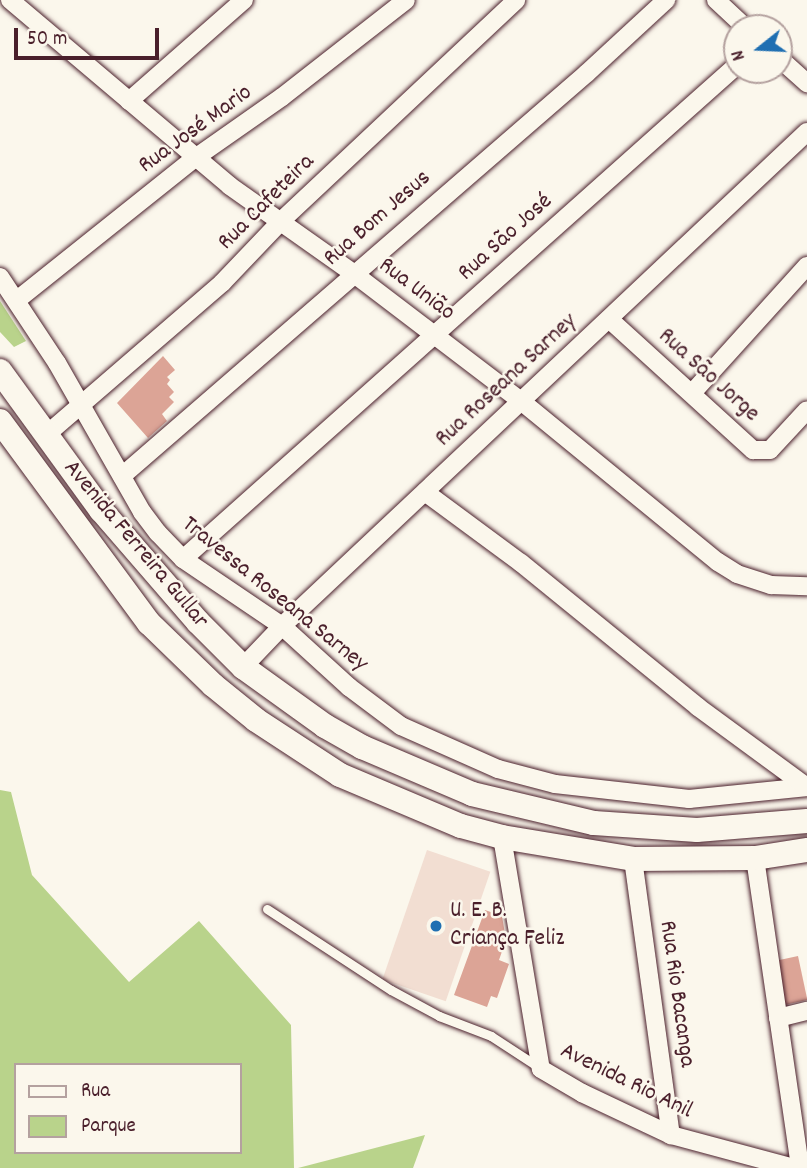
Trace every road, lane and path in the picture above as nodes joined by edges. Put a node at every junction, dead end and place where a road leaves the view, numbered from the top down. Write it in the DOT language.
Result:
graph roads {
  1 [pos="244,0"];
  2 [pos="406,0"];
  3 [pos="516,0"];
  4 [pos="666,0"];
  5 [pos="716,0"];
  6 [pos="19,2"];
  7 [pos="731,14"];
  8 [pos="793,70"];
  9 [pos="723,78"];
  10 [pos="807,83"];
  11 [pos="129,101"];
  12 [pos="807,132"];
  13 [pos="195,158"];
  14 [pos="280,222"];
  15 [pos="807,266"];
  16 [pos="353,273"];
  17 [pos="0,277"];
  18 [pos="17,300"];
  19 [pos="608,319"];
  20 [pos="435,336"];
  21 [pos="0,371"];
  22 [pos="693,392"];
  23 [pos="521,401"];
  24 [pos="81,403"];
  25 [pos="27,409"];
  26 [pos="807,410"];
  27 [pos="2,424"];
  28 [pos="47,435"];
  29 [pos="122,476"];
  30 [pos="425,492"];
  31 [pos="183,559"];
  32 [pos="807,586"];
  33 [pos="282,626"];
  34 [pos="243,667"];
  35 [pos="807,787"];
  36 [pos="807,821"];
  37 [pos="502,837"];
  38 [pos="807,850"];
  39 [pos="755,858"];
  40 [pos="633,859"];
  41 [pos="267,909"];
  42 [pos="807,1011"];
  43 [pos="778,1018"];
  44 [pos="541,1069"];
  45 [pos="801,1131"];
  46 [pos="671,1135"];
  47 [pos="794,1168"];
  48 [pos="800,1168"];
  1 -- 11 [label="street"];
  2 -- 13 [label="street, Rua José Mario"];
  3 -- 14 [label="street, Rua Cafeteira"];
  4 -- 16 [label="street, Rua Bom Jesus"];
  5 -- 7 [label="street"];
  6 -- 11 [label="street, Rua União"];
  8 -- 10 [label="street"];
  9 -- 20 [label="street, Rua São José"];
  11 -- 13 [label="street, Rua União"];
  12 -- 19 [label="street, Rua Roseana Sarney"];
  13 -- 14 [label="street, Rua União"];
  13 -- 18 [label="street, Rua José Mario"];
  14 -- 16 [label="street, Rua União"];
  14 -- 24 [label="street, Rua Cafeteira"];
  15 -- 22 [label="street"];
  16 -- 20 [label="street, Rua União"];
  16 -- 29 [label="street, Rua Bom Jesus"];
  17 -- 18 [label="street, Travessa Roseana Sarney"];
  18 -- 24 [label="street, Travessa Roseana Sarney"];
  19 -- 22 [label="street, Rua São Jorge"];
  19 -- 23 [label="street, Rua Roseana Sarney"];
  20 -- 23 [label="street, Rua União"];
  20 -- 31 [label="street, Rua São José"];
  21 -- 25 [label="main road, Avenida Ferreira Gullar"];
  22 -- 26 [label="street, Rua São Jorge"];
  23 -- 30 [label="street, Rua Roseana Sarney"];
  23 -- 32 [label="street, Rua União"];
  24 -- 28 [label="street, Rua Cafeteira"];
  24 -- 29 [label="street, Travessa Roseana Sarney"];
  25 -- 27 [label="main road"];
  25 -- 28 [label="main road, Avenida Ferreira Gullar"];
  27 -- 37 [label="main road, Avenida Ferreira Gullar"];
  28 -- 34 [label="main road, Avenida Ferreira Gullar"];
  29 -- 31 [label="street, Travessa Roseana Sarney"];
  30 -- 33 [label="street, Rua Roseana Sarney"];
  30 -- 35 [label="street, Travessa Roseana Sarney"];
  31 -- 33 [label="street, Travessa Roseana Sarney"];
  33 -- 34 [label="street, Rua Roseana Sarney"];
  33 -- 35 [label="street, Travessa Roseana Sarney"];
  34 -- 36 [label="main road, Avenida Ferreira Gullar"];
  37 -- 40 [label="main road, Avenida Ferreira Gullar"];
  37 -- 44 [label="street, Avenida Rio Anil"];
  38 -- 39 [label="main road, Avenida Ferreira Gullar"];
  39 -- 40 [label="main road, Avenida Ferreira Gullar"];
  39 -- 43 [label="street"];
  40 -- 46 [label="street, Rua Rio Bacanga"];
  41 -- 44 [label="lane"];
  42 -- 43 [label="street"];
  43 -- 45 [label="street"];
  44 -- 46 [label="street, Avenida Rio Anil"];
  45 -- 48 [label="street"];
  46 -- 47 [label="street, Avenida Rio Anil"];
}
